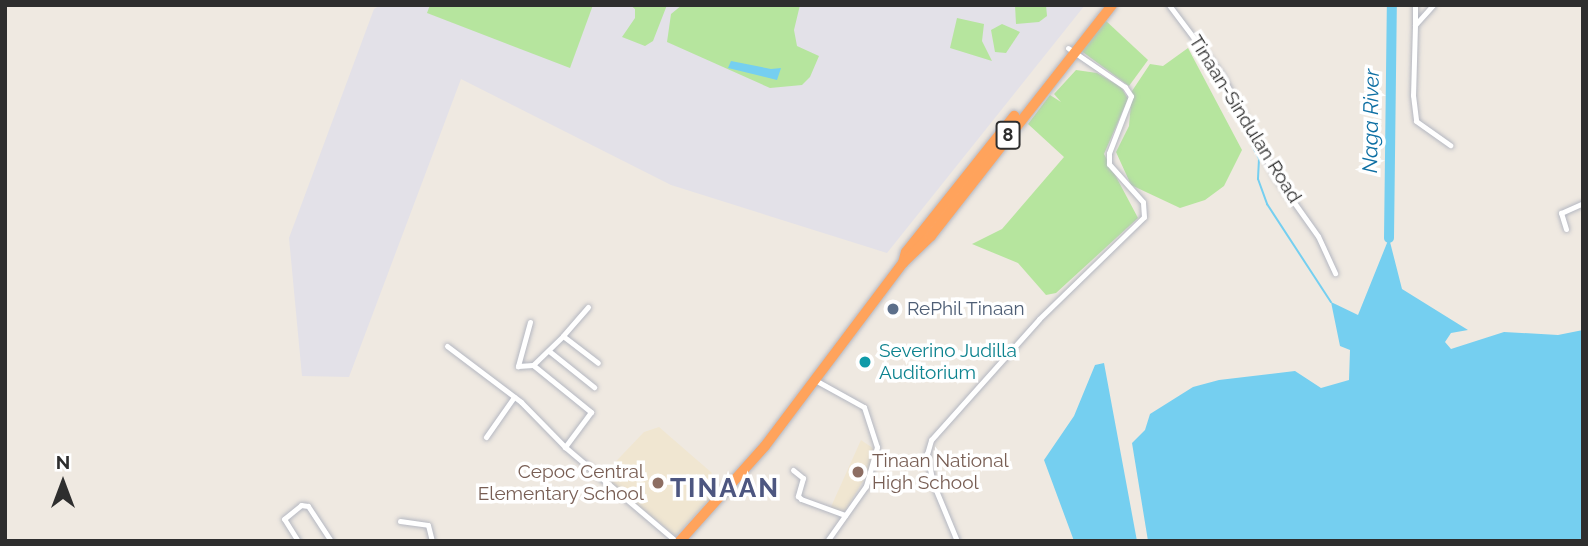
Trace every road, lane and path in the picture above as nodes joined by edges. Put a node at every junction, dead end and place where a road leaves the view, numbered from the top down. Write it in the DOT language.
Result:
graph roads {
  1 [pos="1103,5"];
  2 [pos="1112,5"];
  3 [pos="1169,5"];
  4 [pos="1415,5"];
  5 [pos="1433,5"];
  6 [pos="1415,24"];
  7 [pos="1071,50"];
  8 [pos="1450,145"];
  9 [pos="1583,203"];
  10 [pos="1566,229"];
  11 [pos="1335,273"];
  12 [pos="588,307"];
  13 [pos="530,322"];
  14 [pos="563,336"];
  15 [pos="447,346"];
  16 [pos="550,351"];
  17 [pos="598,363"];
  18 [pos="533,365"];
  19 [pos="815,380"];
  20 [pos="594,387"];
  21 [pos="514,397"];
  22 [pos="486,437"];
  23 [pos="565,447"];
  24 [pos="793,470"];
  25 [pos="845,515"];
  26 [pos="400,521"];
  27 [pos="298,541"];
  28 [pos="331,541"];
  29 [pos="432,541"];
  30 [pos="678,541"];
  31 [pos="827,541"];
  32 [pos="957,541"];
  1 -- 7 [label="highway, 8"];
  2 -- 7 [label="highway, 8"];
  3 -- 11 [label="street, Tinaan-Sindulan Road"];
  4 -- 6 [label="street"];
  5 -- 6 [label="street"];
  6 -- 8 [label="street"];
  7 -- 19 [label="highway, 8"];
  7 -- 32 [label="street"];
  9 -- 10 [label="street"];
  12 -- 14 [label="street"];
  13 -- 18 [label="street"];
  14 -- 16 [label="street"];
  14 -- 17 [label="street"];
  15 -- 21 [label="street"];
  16 -- 18 [label="street"];
  16 -- 20 [label="street"];
  18 -- 23 [label="street"];
  19 -- 25 [label="street"];
  19 -- 30 [label="highway, 8"];
  21 -- 22 [label="street"];
  21 -- 23 [label="street"];
  23 -- 30 [label="street"];
  24 -- 25 [label="street"];
  25 -- 31 [label="street"];
  26 -- 29 [label="street"];
  27 -- 28 [label="street"];
}
